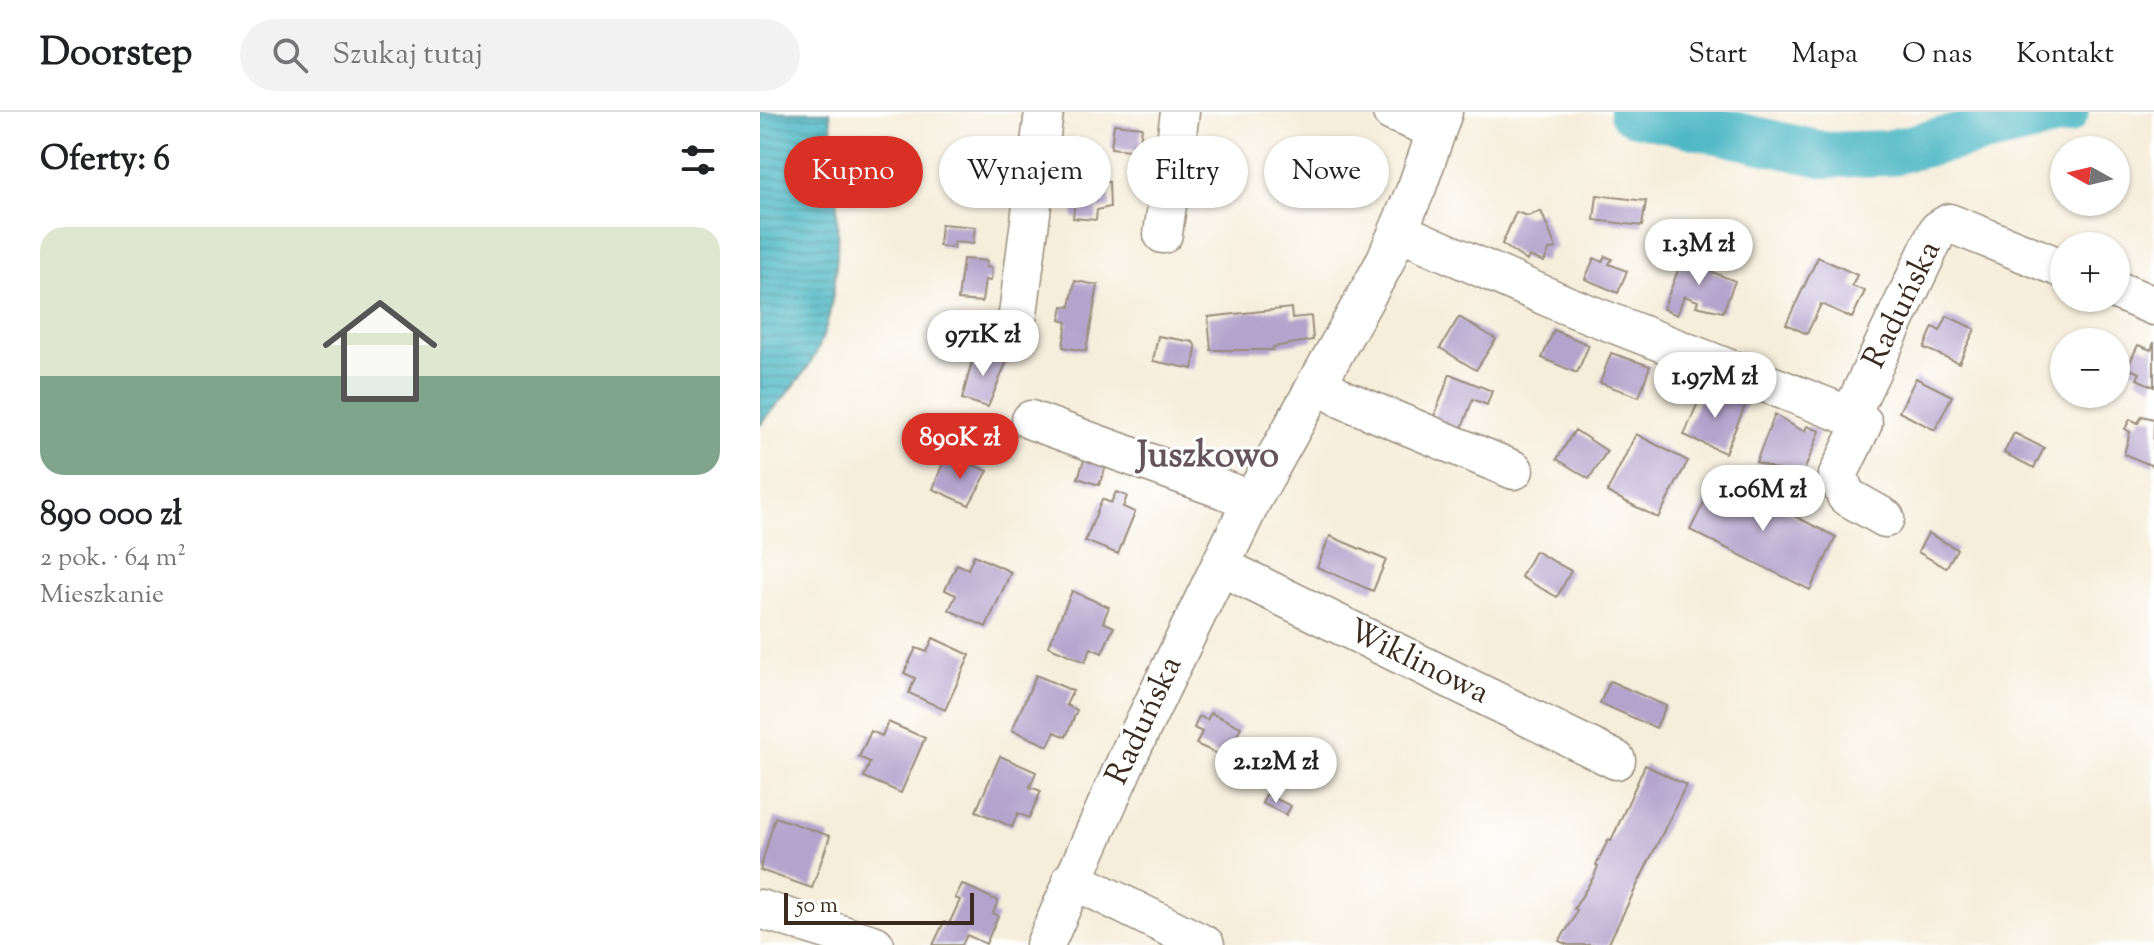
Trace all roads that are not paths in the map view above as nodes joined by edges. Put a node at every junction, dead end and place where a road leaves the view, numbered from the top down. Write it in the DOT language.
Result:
graph roads {
  1 [pos="1044,112"];
  2 [pos="1180,112"];
  3 [pos="1392,112"];
  4 [pos="1439,121"];
  5 [pos="1398,231"];
  6 [pos="1163,234"];
  7 [pos="2050,263"];
  8 [pos="2130,296"];
  9 [pos="2154,306"];
  10 [pos="1018,314"];
  11 [pos="1317,382"];
  12 [pos="1850,416"];
  13 [pos="1031,420"];
  14 [pos="1514,470"];
  15 [pos="1252,500"];
  16 [pos="1885,518"];
  17 [pos="1220,566"];
  18 [pos="1616,760"];
  19 [pos="1072,879"];
  20 [pos="760,909"];
  21 [pos="875,945"];
  22 [pos="1045,945"];
  23 [pos="1205,945"];
  1 -- 10 [label="street"];
  2 -- 6 [label="street"];
  3 -- 4 [label="street"];
  4 -- 5 [label="street, Raduńska"];
  5 -- 11 [label="street, Raduńska"];
  5 -- 12 [label="street"];
  7 -- 12 [label="street, Raduńska"];
  8 -- 9 [label="street"];
  11 -- 14 [label="street"];
  11 -- 15 [label="street, Raduńska"];
  12 -- 16 [label="street, Raduńska"];
  13 -- 15 [label="street"];
  15 -- 17 [label="street, Raduńska"];
  17 -- 18 [label="street, Wiklinowa"];
  17 -- 19 [label="street, Raduńska"];
  19 -- 22 [label="street, Raduńska"];
  19 -- 23 [label="street"];
  20 -- 21 [label="street"];
}
